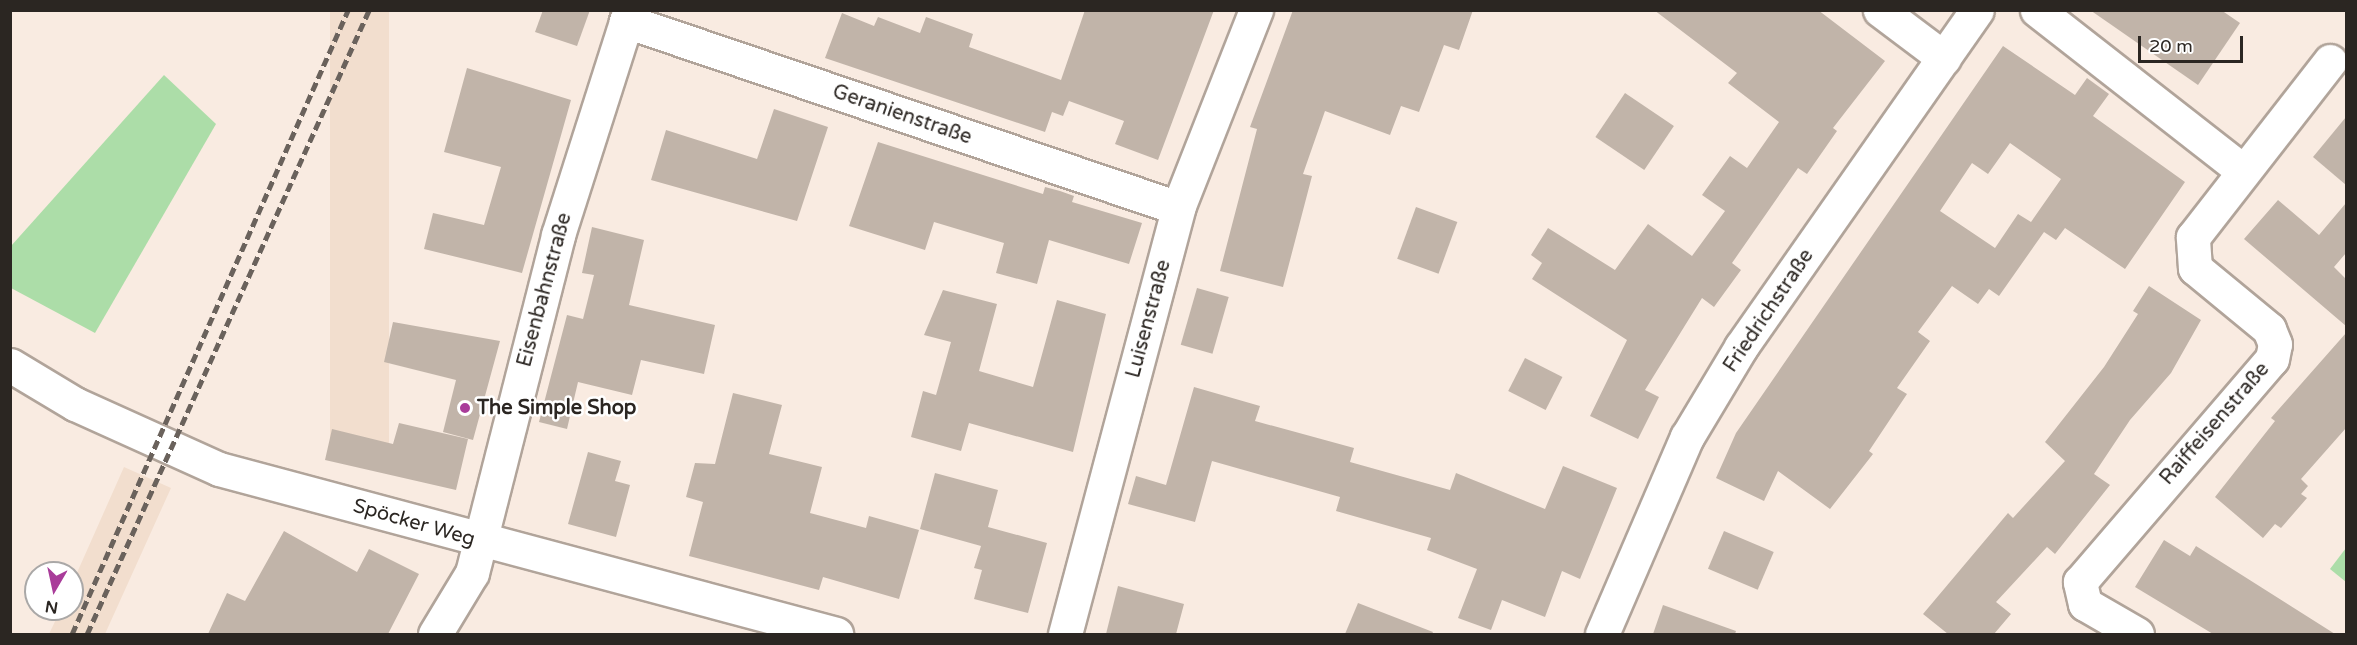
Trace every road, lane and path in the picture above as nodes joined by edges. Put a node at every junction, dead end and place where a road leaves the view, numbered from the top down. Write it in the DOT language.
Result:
graph roads {
  1 [pos="1256,10"];
  2 [pos="1880,10"];
  3 [pos="1977,10"];
  4 [pos="2037,10"];
  5 [pos="628,16"];
  6 [pos="1944,58"];
  7 [pos="2330,61"];
  8 [pos="2243,171"];
  9 [pos="1178,208"];
  10 [pos="10,365"];
  11 [pos="481,542"];
  12 [pos="435,634"];
  13 [pos="836,634"];
  14 [pos="1065,634"];
  15 [pos="1602,634"];
  16 [pos="2137,634"];
  1 -- 9 [label="street, Luisenstraße"];
  2 -- 6 [label="street"];
  3 -- 6 [label="street, Friedrichstraße"];
  4 -- 8 [label="street"];
  5 -- 9 [label="street, Geranienstraße"];
  5 -- 11 [label="street, Eisenbahnstraße"];
  6 -- 15 [label="street, Friedrichstraße"];
  7 -- 8 [label="street, Raiffeisenstraße"];
  8 -- 16 [label="street, Raiffeisenstraße"];
  9 -- 14 [label="street, Luisenstraße"];
  10 -- 11 [label="street, Spöcker Weg"];
  11 -- 12 [label="street, Eisenbahnstraße"];
  11 -- 13 [label="street, Spöcker Weg"];
}
